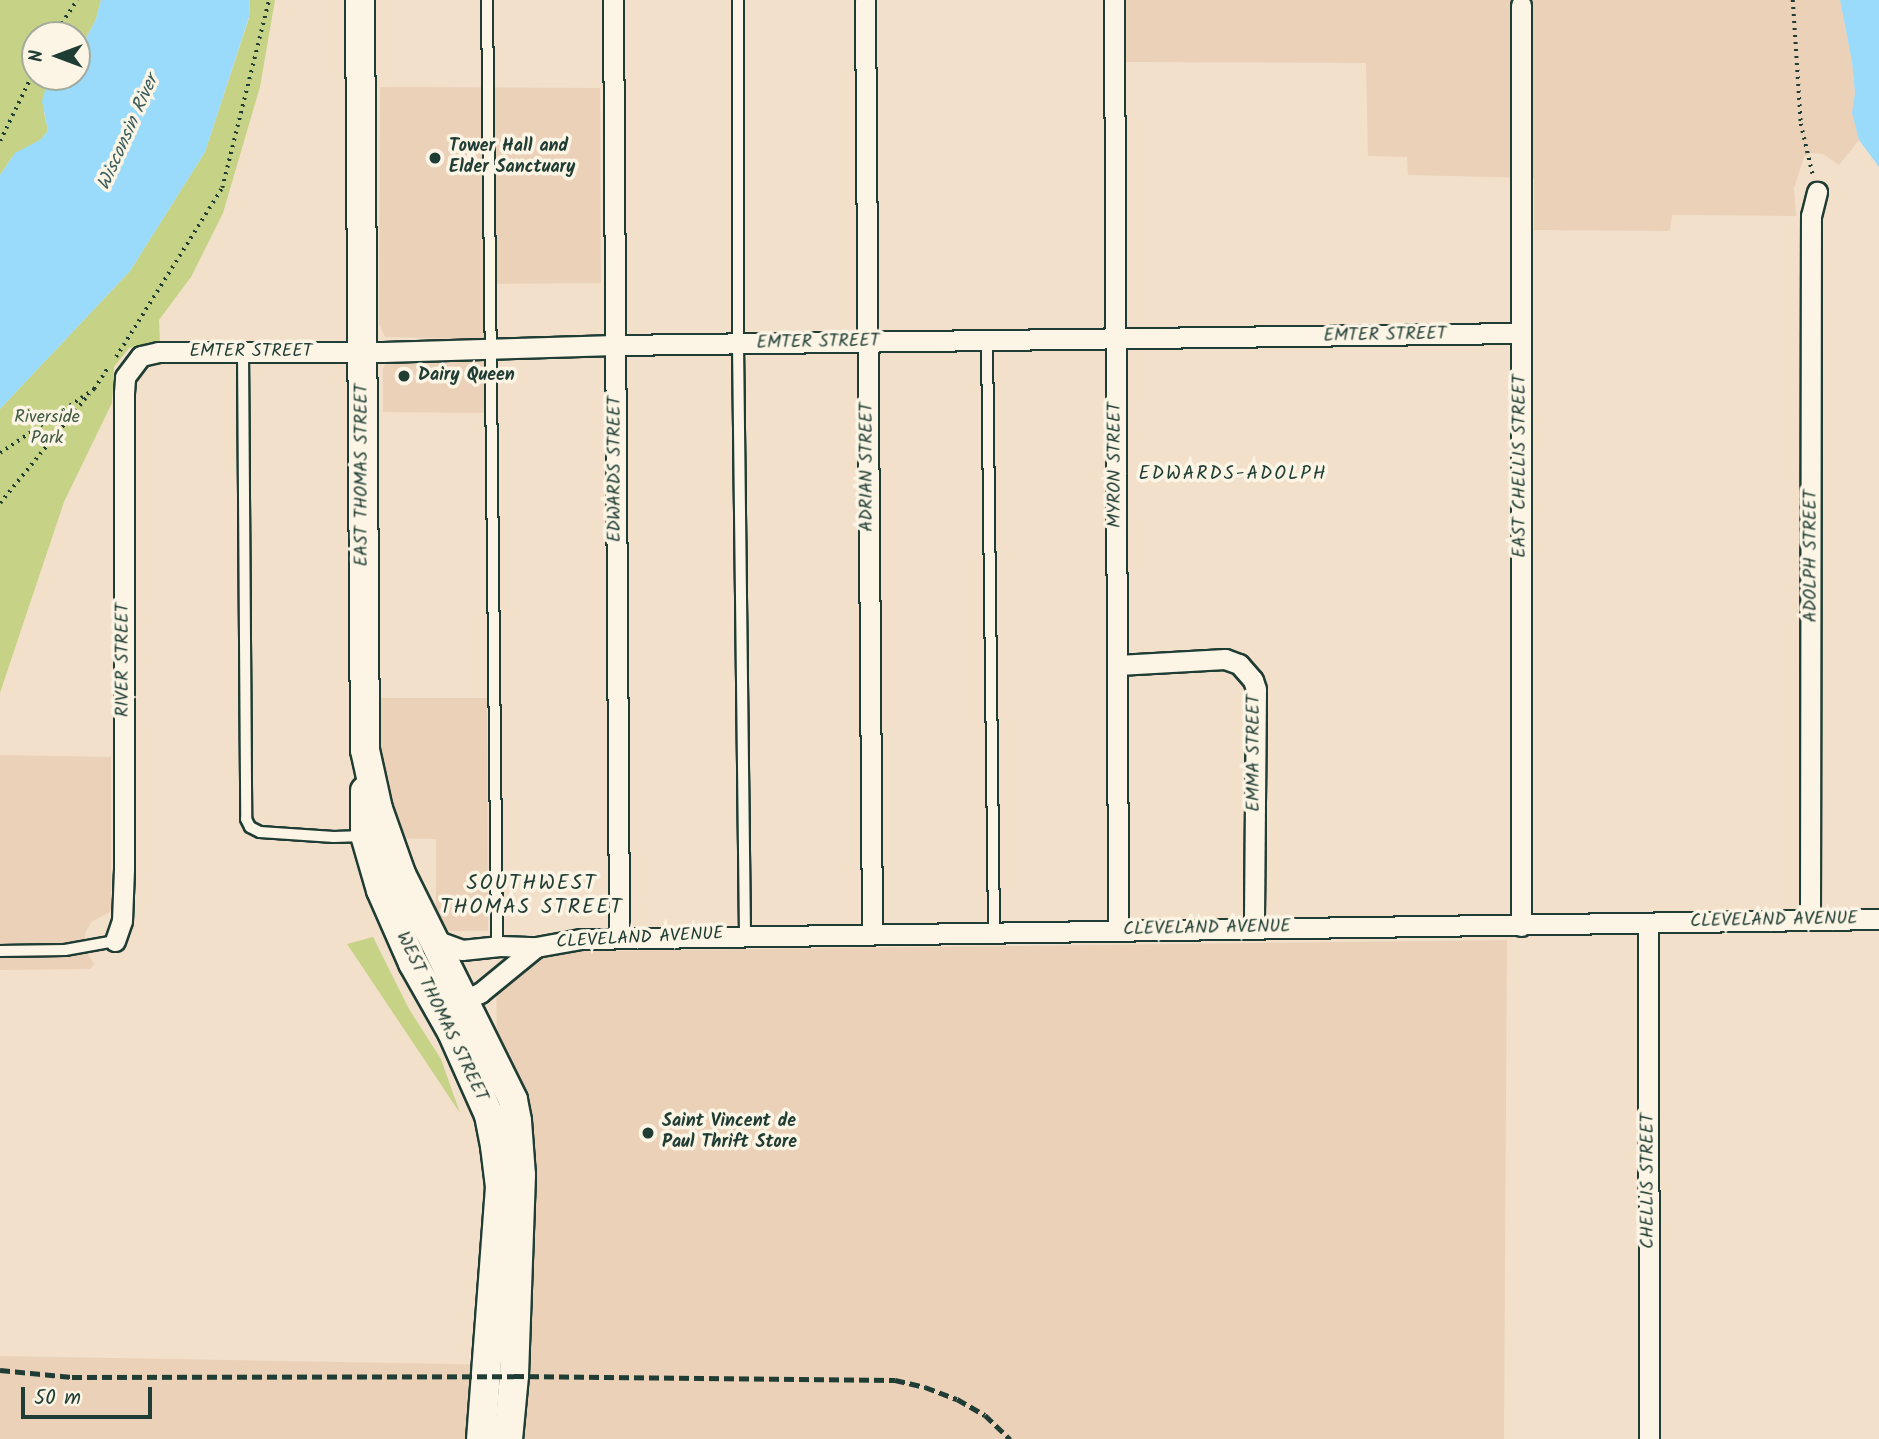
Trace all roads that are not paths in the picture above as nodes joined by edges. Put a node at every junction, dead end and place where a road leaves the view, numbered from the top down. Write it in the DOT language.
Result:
graph roads {
  1 [pos="360,0"];
  2 [pos="487,0"];
  3 [pos="613,0"];
  4 [pos="738,0"];
  5 [pos="865,0"];
  6 [pos="1114,0"];
  7 [pos="1521,5"];
  8 [pos="1817,192"];
  9 [pos="1521,333"];
  10 [pos="1116,339"];
  11 [pos="987,341"];
  12 [pos="867,342"];
  13 [pos="738,344"];
  14 [pos="615,345"];
  15 [pos="488,349"];
  16 [pos="243,352"];
  17 [pos="362,352"];
  18 [pos="125,377"];
  19 [pos="1118,665"];
  20 [pos="367,767"];
  21 [pos="365,835"];
  22 [pos="1879,919"];
  23 [pos="1810,920"];
  24 [pos="1648,924"];
  25 [pos="1521,926"];
  26 [pos="1254,928"];
  27 [pos="1118,930"];
  28 [pos="995,932"];
  29 [pos="745,934"];
  30 [pos="872,934"];
  31 [pos="430,937"];
  32 [pos="619,937"];
  33 [pos="115,941"];
  34 [pos="497,947"];
  35 [pos="536,947"];
  36 [pos="0,951"];
  37 [pos="451,1006"];
  38 [pos="481,1439"];
  39 [pos="508,1439"];
  40 [pos="1649,1439"];
  1 -- 17 [label="main road, EAST THOMAS STREET"];
  2 -- 15 [label="lane"];
  3 -- 14 [label="street, EDWARDS STREET"];
  4 -- 13 [label="lane"];
  5 -- 12 [label="street, ADRIAN STREET"];
  6 -- 10 [label="street, MYRON STREET"];
  7 -- 9 [label="street, EAST CHELLIS STREET"];
  8 -- 23 [label="street, ADOLPH STREET"];
  9 -- 10 [label="street, EMTER STREET"];
  9 -- 25 [label="street, EAST CHELLIS STREET"];
  10 -- 11 [label="street, EMTER STREET"];
  10 -- 19 [label="street, MYRON STREET"];
  11 -- 12 [label="street, EMTER STREET"];
  11 -- 28 [label="lane"];
  12 -- 13 [label="street, EMTER STREET"];
  12 -- 30 [label="street, ADRIAN STREET"];
  13 -- 14 [label="street, EMTER STREET"];
  13 -- 29 [label="lane"];
  14 -- 15 [label="street, EMTER STREET"];
  14 -- 32 [label="street, EDWARDS STREET"];
  15 -- 17 [label="street, EMTER STREET"];
  15 -- 34 [label="lane"];
  16 -- 17 [label="street, EMTER STREET"];
  16 -- 18 [label="street, EMTER STREET"];
  16 -- 21 [label="lane"];
  17 -- 20 [label="main road, EAST THOMAS STREET"];
  18 -- 33 [label="street, RIVER STREET"];
  19 -- 26 [label="street, EMMA STREET"];
  19 -- 27 [label="street, MYRON STREET"];
  20 -- 21 [label="main road, WEST THOMAS STREET"];
  20 -- 31 [label="main road, EAST THOMAS STREET"];
  21 -- 37 [label="main road, WEST THOMAS STREET"];
  22 -- 23 [label="street, CLEVELAND AVENUE"];
  23 -- 24 [label="street, CLEVELAND AVENUE"];
  24 -- 25 [label="street, CLEVELAND AVENUE"];
  24 -- 40 [label="street, CHELLIS STREET"];
  25 -- 26 [label="street, CLEVELAND AVENUE"];
  26 -- 27 [label="street, CLEVELAND AVENUE"];
  27 -- 28 [label="street, CLEVELAND AVENUE"];
  28 -- 30 [label="street, CLEVELAND AVENUE"];
  29 -- 30 [label="street, CLEVELAND AVENUE"];
  29 -- 32 [label="street, CLEVELAND AVENUE"];
  31 -- 34 [label="street, CLEVELAND AVENUE"];
  31 -- 37 [label="main road, WEST THOMAS STREET"];
  32 -- 35 [label="street, CLEVELAND AVENUE"];
  33 -- 36 [label="lane"];
  34 -- 35 [label="street, CLEVELAND AVENUE"];
  35 -- 37 [label="street, CLEVELAND AVENUE"];
  37 -- 38 [label="main road, WEST THOMAS STREET"];
  37 -- 39 [label="main road, WEST THOMAS STREET"];
}
